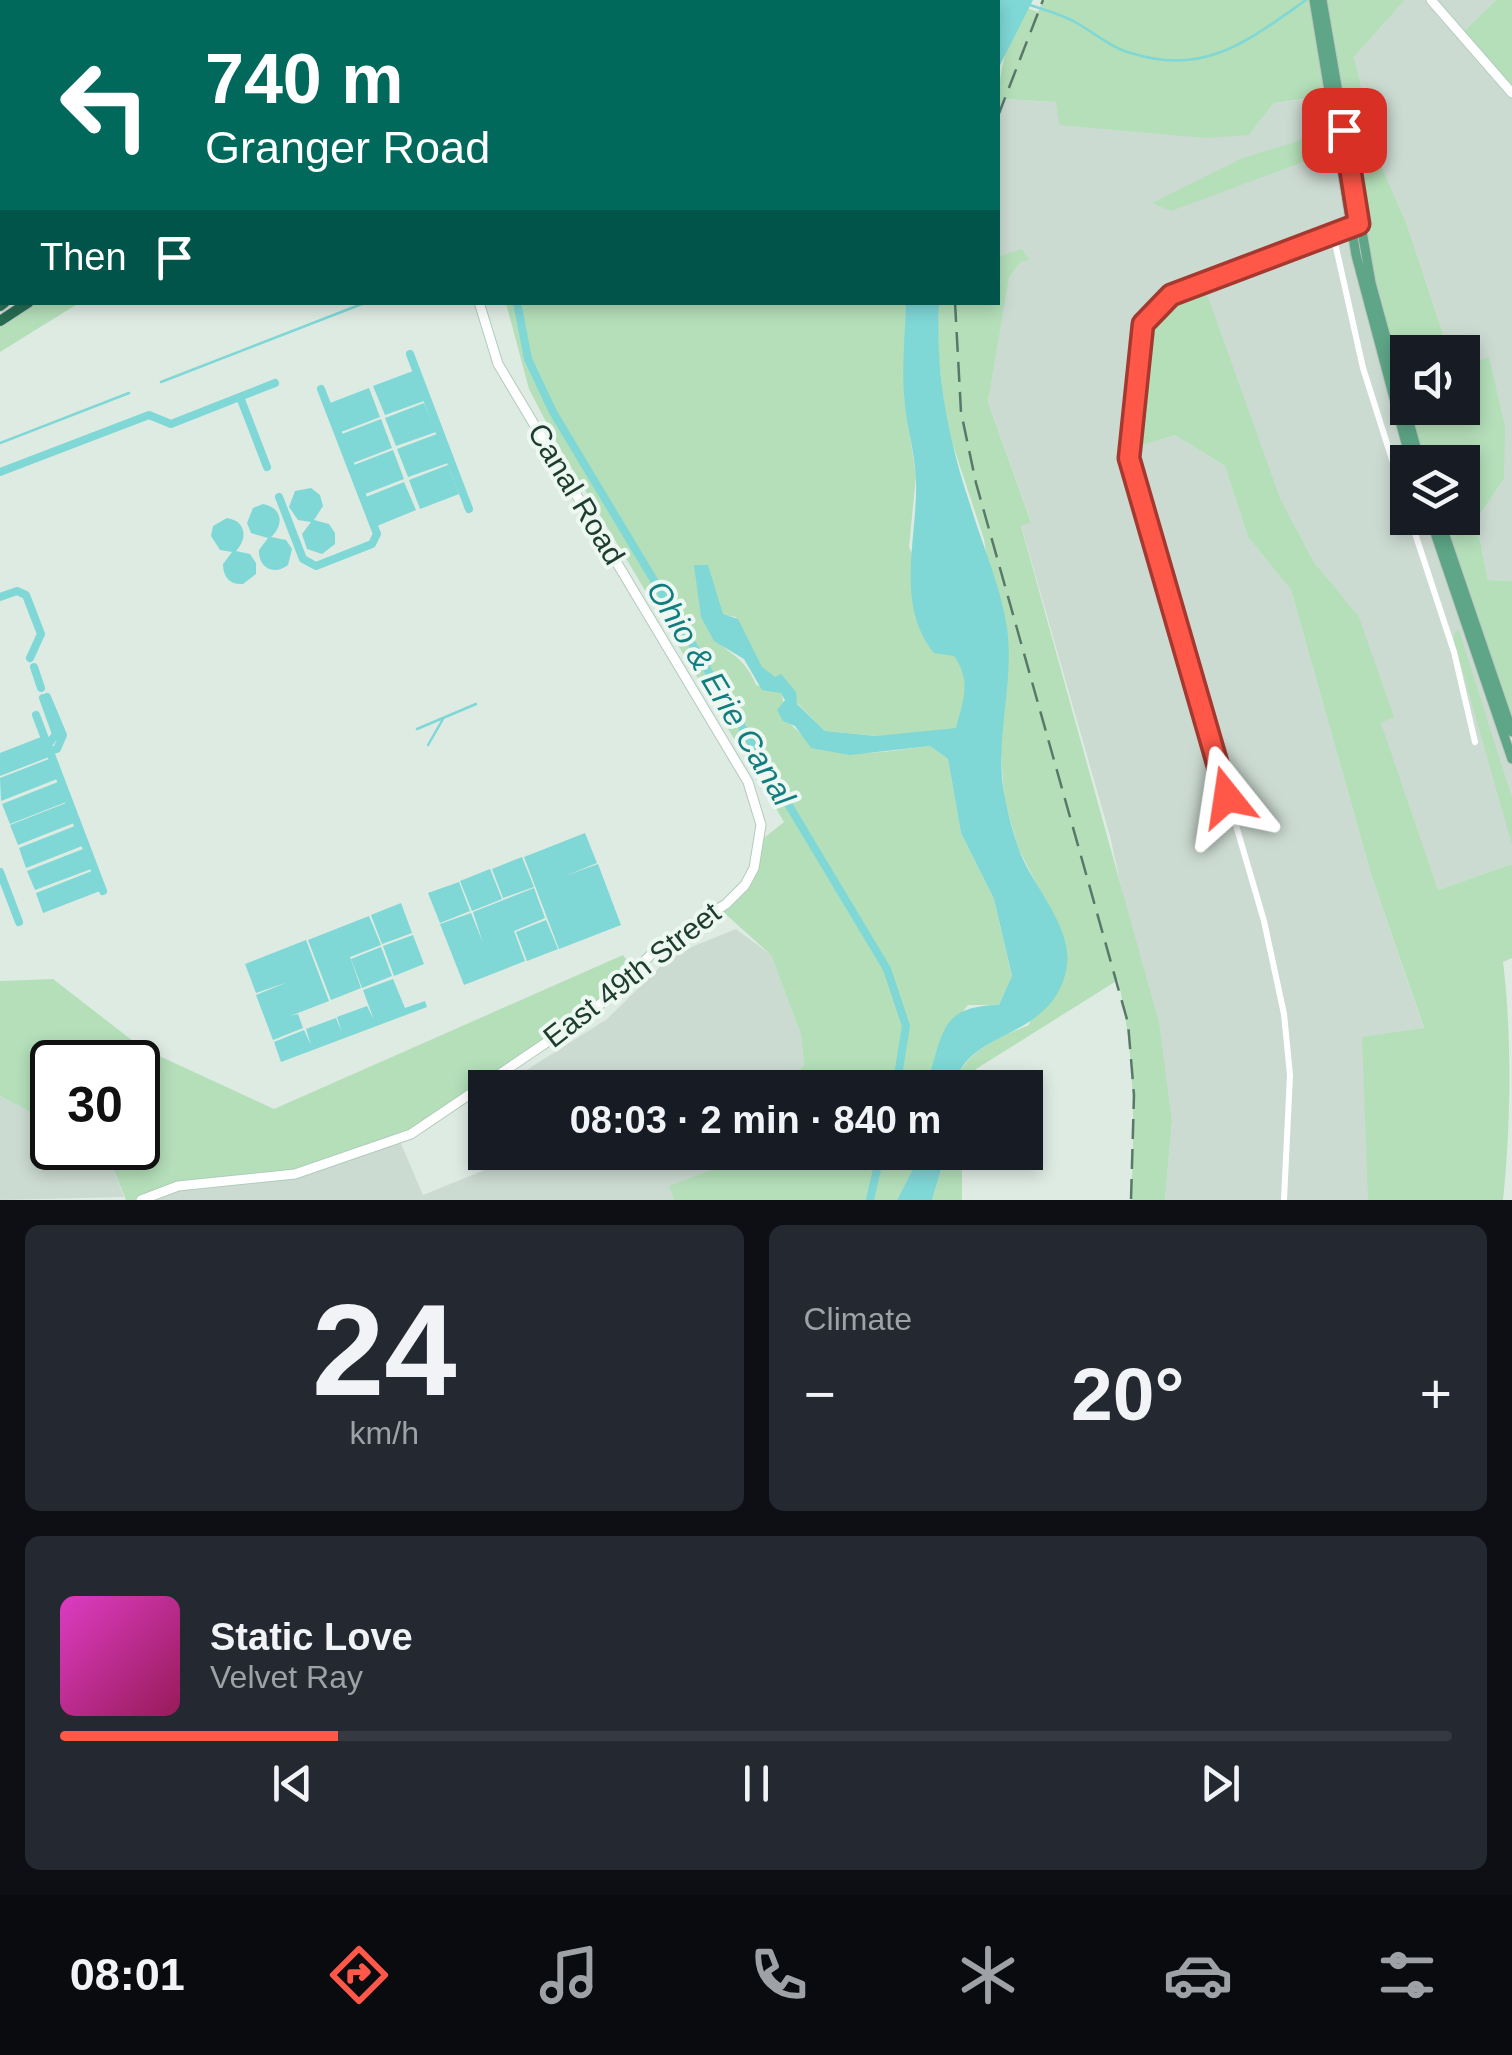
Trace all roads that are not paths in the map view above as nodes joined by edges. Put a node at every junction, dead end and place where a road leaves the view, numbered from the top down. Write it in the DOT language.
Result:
graph roads {
  1 [pos="1314,0"];
  2 [pos="1322,0"];
  3 [pos="1431,0"];
  4 [pos="1320,15"];
  5 [pos="1512,93"];
  6 [pos="1355,226"];
  7 [pos="1333,234"];
  8 [pos="24,305"];
  9 [pos="481,305"];
  10 [pos="0,321"];
  11 [pos="1406,445"];
  12 [pos="1415,445"];
  13 [pos="1390,455"];
  14 [pos="1416,535"];
  15 [pos="1436,535"];
  16 [pos="1445,535"];
  17 [pos="1512,730"];
  18 [pos="1475,742"];
  19 [pos="1512,759"];
  20 [pos="748,782"];
  21 [pos="141,1200"];
  22 [pos="1284,1200"];
  1 -- 4 [label="main road"];
  2 -- 4 [label="main road"];
  3 -- 5 [label="street"];
  4 -- 6 [label="main road"];
  6 -- 7 [label="street"];
  6 -- 11 [label="main road"];
  6 -- 12 [label="main road"];
  7 -- 13 [label="street"];
  7 -- 22 [label="street"];
  8 -- 10 [label="highway"];
  9 -- 20 [label="street, Canal Road"];
  14 -- 18 [label="street"];
  15 -- 19 [label="main road"];
  16 -- 17 [label="main road"];
  20 -- 21 [label="street, East 49th Street"];
}
